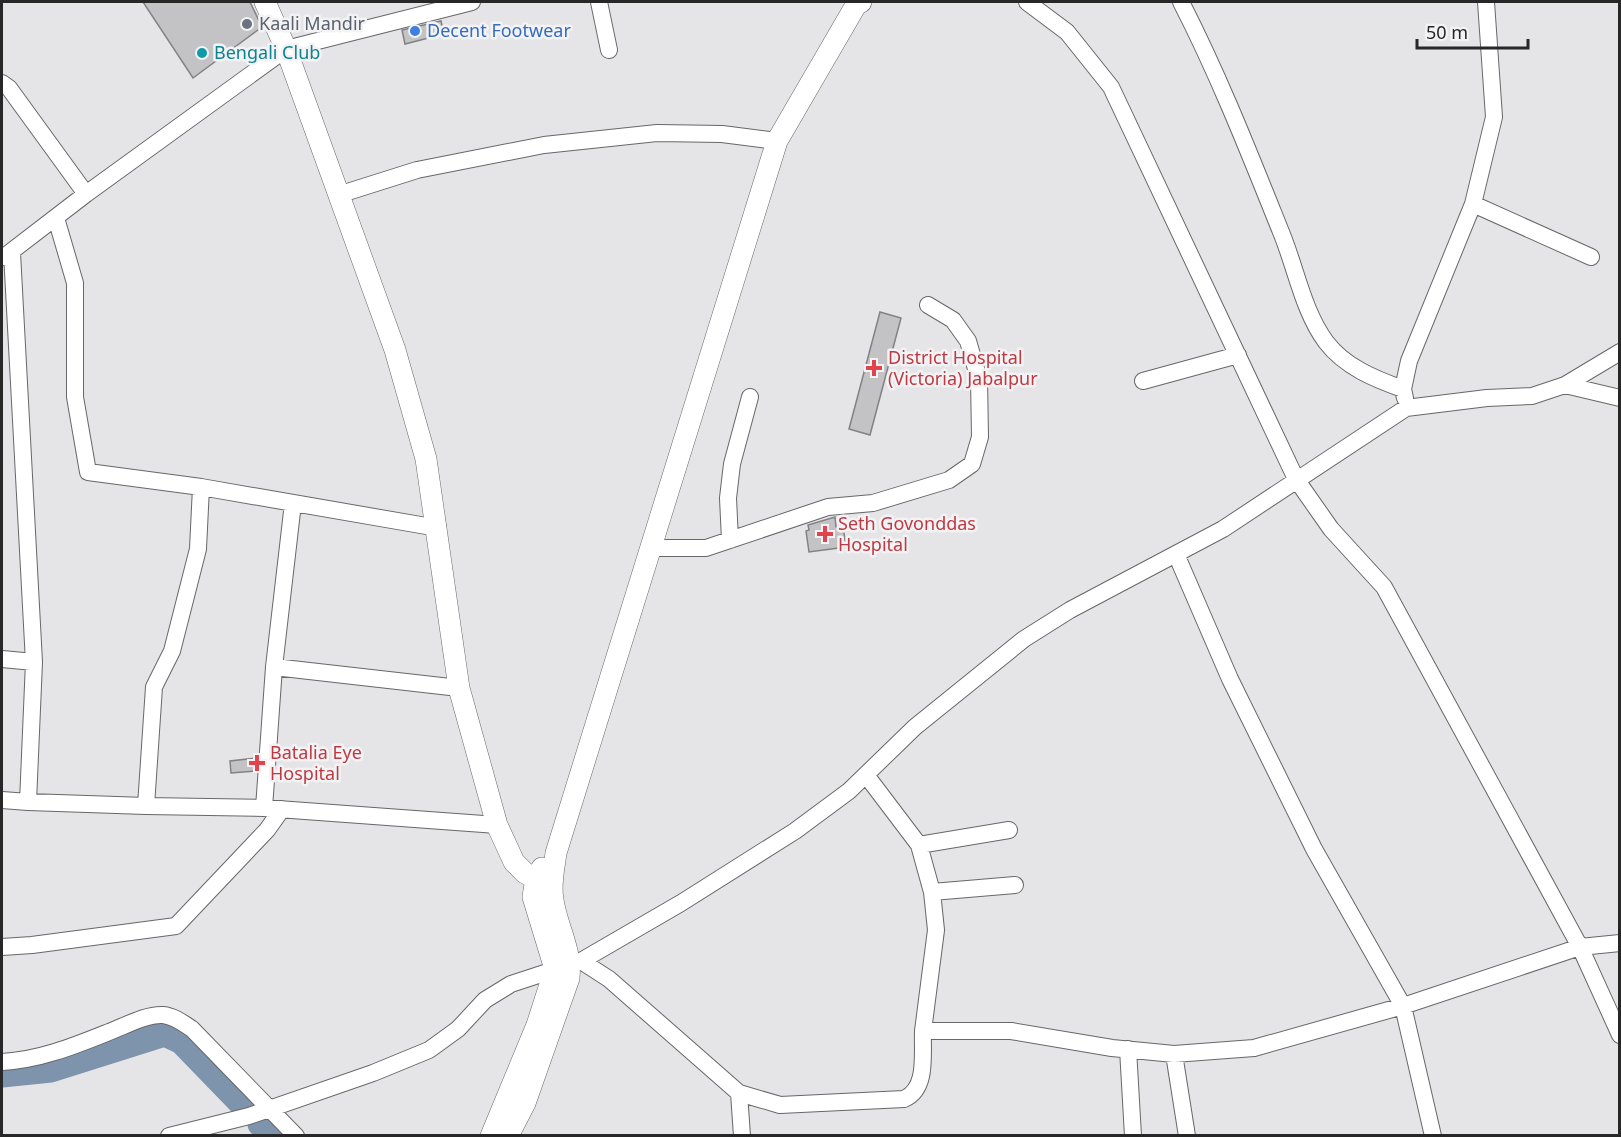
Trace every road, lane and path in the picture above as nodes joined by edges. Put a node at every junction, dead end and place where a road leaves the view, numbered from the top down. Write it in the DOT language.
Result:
graph roads {
  1 [pos="265,2"];
  2 [pos="472,2"];
  3 [pos="599,2"];
  4 [pos="861,2"];
  5 [pos="1027,2"];
  6 [pos="1181,2"];
  7 [pos="1486,2"];
  8 [pos="286,49"];
  9 [pos="609,51"];
  10 [pos="2,83"];
  11 [pos="777,141"];
  12 [pos="86,194"];
  13 [pos="338,195"];
  14 [pos="1473,204"];
  15 [pos="56,218"];
  16 [pos="7,256"];
  17 [pos="1591,257"];
  18 [pos="928,305"];
  19 [pos="1620,352"];
  20 [pos="1238,355"];
  21 [pos="1143,381"];
  22 [pos="1565,385"];
  23 [pos="1403,389"];
  24 [pos="750,397"];
  25 [pos="1620,398"];
  26 [pos="1406,408"];
  27 [pos="1296,479"];
  28 [pos="201,487"];
  29 [pos="293,503"];
  30 [pos="438,528"];
  31 [pos="730,540"];
  32 [pos="650,548"];
  33 [pos="1176,554"];
  34 [pos="2,659"];
  35 [pos="34,662"];
  36 [pos="274,667"];
  37 [pos="459,688"];
  38 [pos="866,775"];
  39 [pos="2,800"];
  40 [pos="28,802"];
  41 [pos="146,806"];
  42 [pos="264,808"];
  43 [pos="282,809"];
  44 [pos="497,825"];
  45 [pos="1009,830"];
  46 [pos="918,845"];
  47 [pos="544,882"];
  48 [pos="1015,885"];
  49 [pos="932,892"];
  50 [pos="1617,939"];
  51 [pos="2,947"];
  52 [pos="1580,947"];
  53 [pos="569,964"];
  54 [pos="1403,1006"];
  55 [pos="923,1031"];
  56 [pos="1620,1035"];
  57 [pos="1128,1049"];
  58 [pos="1174,1054"];
  59 [pos="2,1062"];
  60 [pos="739,1093"];
  61 [pos="271,1108"];
  62 [pos="169,1136"];
  63 [pos="296,1136"];
  64 [pos="491,1136"];
  65 [pos="508,1136"];
  66 [pos="742,1136"];
  67 [pos="1133,1136"];
  68 [pos="1187,1136"];
  69 [pos="1433,1136"];
  1 -- 8 [label="main road"];
  2 -- 8 [label="street"];
  3 -- 9 [label="street"];
  4 -- 11 [label="main road"];
  5 -- 20 [label="street"];
  6 -- 23 [label="street"];
  7 -- 14 [label="street"];
  8 -- 12 [label="street"];
  8 -- 13 [label="main road"];
  10 -- 12 [label="street"];
  11 -- 13 [label="street"];
  11 -- 32 [label="main road"];
  12 -- 15 [label="street"];
  13 -- 30 [label="main road"];
  14 -- 17 [label="street"];
  14 -- 23 [label="street"];
  15 -- 16 [label="street"];
  15 -- 28 [label="street"];
  16 -- 35 [label="street"];
  18 -- 31 [label="street"];
  19 -- 22 [label="street"];
  20 -- 21 [label="street"];
  20 -- 27 [label="street"];
  22 -- 25 [label="street"];
  22 -- 26 [label="street"];
  23 -- 26 [label="street"];
  24 -- 31 [label="street"];
  26 -- 27 [label="street"];
  27 -- 33 [label="street"];
  27 -- 52 [label="street"];
  28 -- 29 [label="street"];
  28 -- 41 [label="street"];
  29 -- 30 [label="street"];
  29 -- 36 [label="street"];
  30 -- 37 [label="main road"];
  31 -- 32 [label="street"];
  32 -- 47 [label="main road"];
  33 -- 38 [label="street"];
  33 -- 54 [label="street"];
  34 -- 35 [label="street"];
  35 -- 40 [label="street"];
  36 -- 37 [label="street"];
  36 -- 42 [label="street"];
  37 -- 44 [label="main road"];
  38 -- 46 [label="street"];
  38 -- 53 [label="street"];
  39 -- 40 [label="street"];
  40 -- 41 [label="street"];
  41 -- 42 [label="street"];
  42 -- 43 [label="street"];
  43 -- 44 [label="street"];
  43 -- 51 [label="street"];
  44 -- 47 [label="main road"];
  45 -- 46 [label="street"];
  46 -- 49 [label="street"];
  47 -- 53 [label="main road"];
  48 -- 49 [label="street"];
  49 -- 55 [label="street"];
  50 -- 52 [label="street"];
  52 -- 54 [label="street"];
  52 -- 56 [label="street"];
  53 -- 60 [label="street"];
  53 -- 61 [label="street"];
  53 -- 64 [label="main road"];
  53 -- 65 [label="main road"];
  54 -- 58 [label="street"];
  54 -- 69 [label="street"];
  55 -- 57 [label="street"];
  55 -- 60 [label="street"];
  57 -- 58 [label="street"];
  57 -- 67 [label="street"];
  58 -- 68 [label="street"];
  59 -- 61 [label="street"];
  60 -- 66 [label="street"];
  61 -- 62 [label="street"];
  61 -- 63 [label="street"];
}
